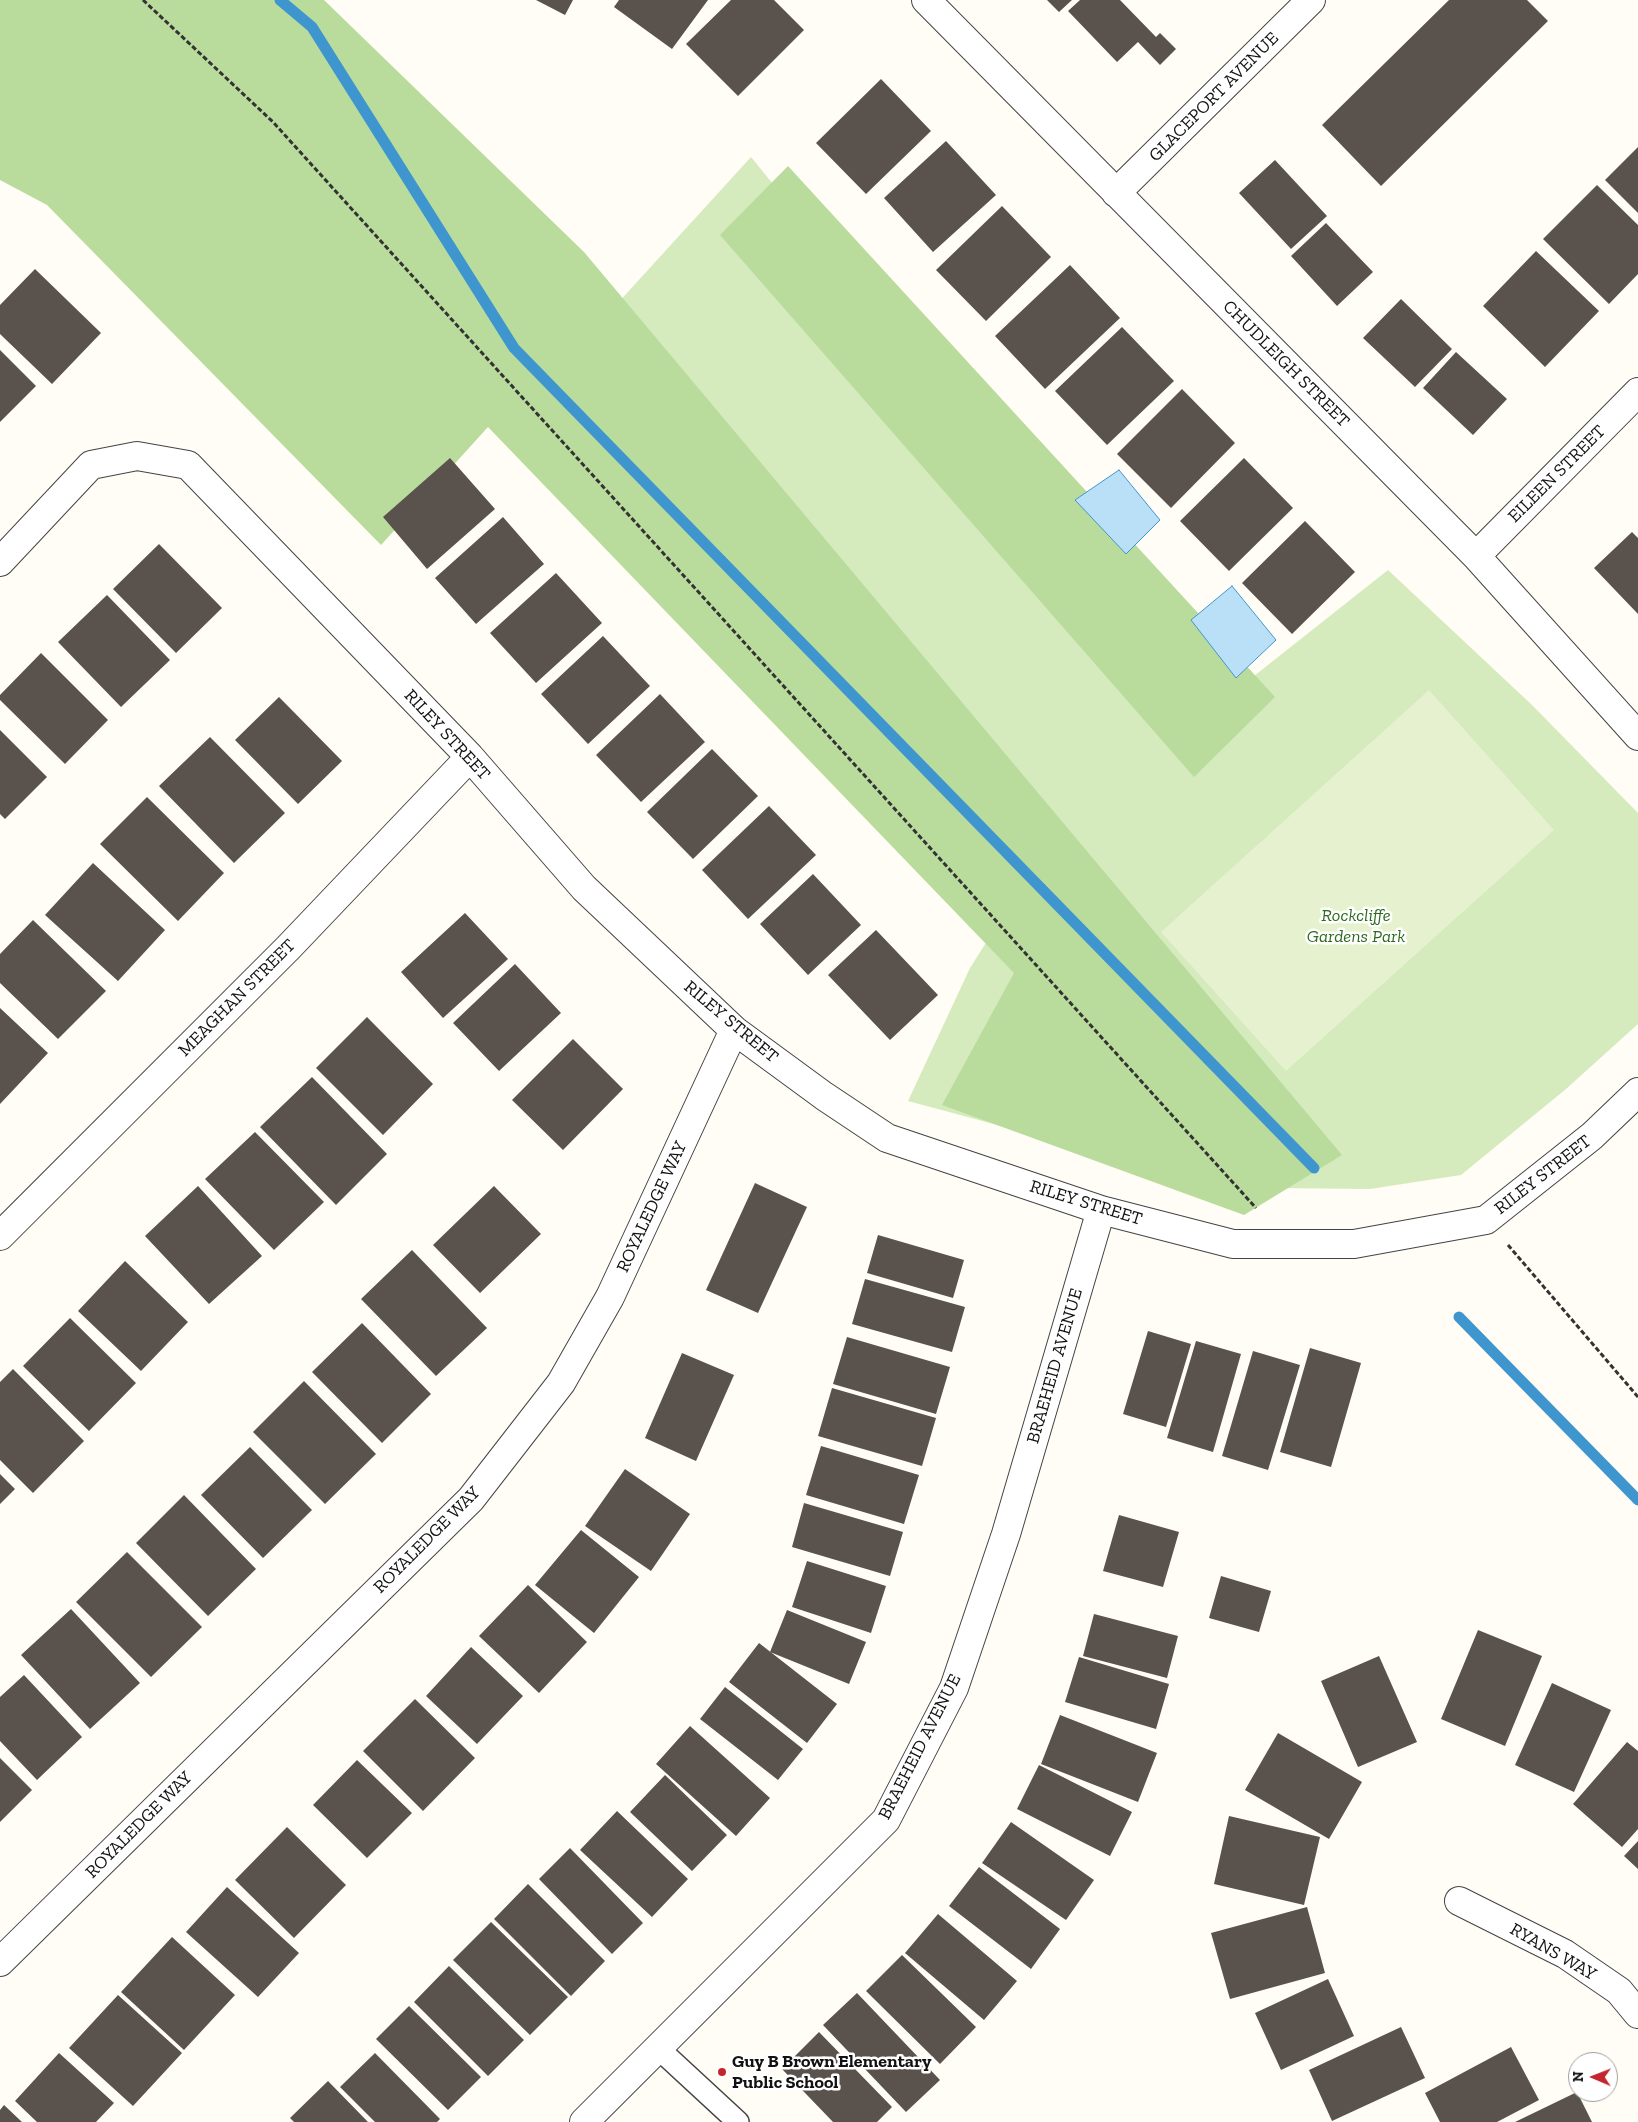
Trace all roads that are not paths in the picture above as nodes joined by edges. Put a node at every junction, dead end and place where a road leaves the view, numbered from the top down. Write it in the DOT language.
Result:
graph roads {
  1 [pos="926,0"];
  2 [pos="1311,0"];
  3 [pos="1116,193"];
  4 [pos="1638,392"];
  5 [pos="1476,556"];
  6 [pos="0,562"];
  7 [pos="1638,736"];
  8 [pos="470,757"];
  9 [pos="734,1030"];
  10 [pos="1638,1092"];
  11 [pos="1101,1210"];
  12 [pos="0,1236"];
  13 [pos="1459,1901"];
  14 [pos="0,1962"];
  15 [pos="1638,2014"];
  16 [pos="658,2049"];
  17 [pos="584,2122"];
  18 [pos="738,2122"];
  1 -- 3 [label="street, CHUDLEIGH STREET"];
  2 -- 3 [label="street, GLACEPORT AVENUE"];
  3 -- 5 [label="street, CHUDLEIGH STREET"];
  4 -- 5 [label="street, EILEEN STREET"];
  5 -- 7 [label="street, CHUDLEIGH STREET"];
  6 -- 8 [label="street, RILEY STREET"];
  8 -- 9 [label="street, RILEY STREET"];
  8 -- 12 [label="street, MEAGHAN STREET"];
  9 -- 11 [label="street, RILEY STREET"];
  9 -- 14 [label="street, ROYALEDGE WAY"];
  10 -- 11 [label="street, RILEY STREET"];
  11 -- 16 [label="street, BRAEHEID AVENUE"];
  13 -- 15 [label="street, RYANS WAY"];
  16 -- 17 [label="street, BRAEHEID AVENUE"];
  16 -- 18 [label="lane"];
}
